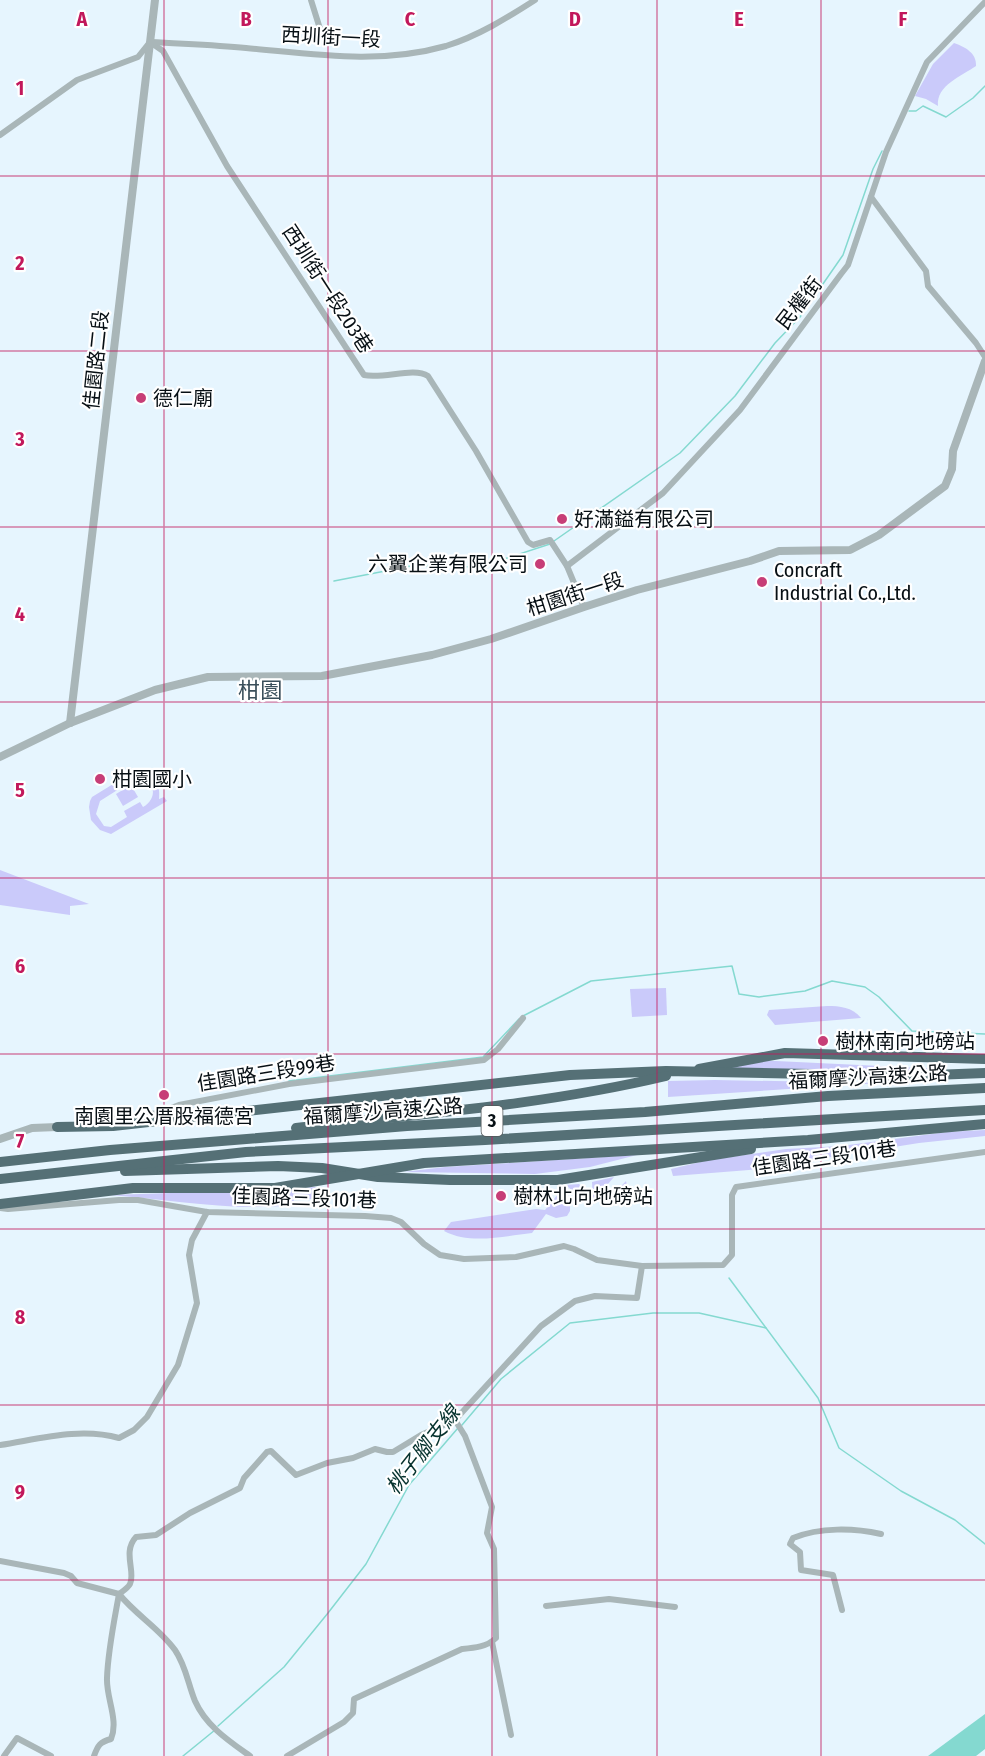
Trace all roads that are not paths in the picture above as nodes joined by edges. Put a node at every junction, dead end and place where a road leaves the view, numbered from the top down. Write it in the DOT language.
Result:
graph roads {
  1 [pos="155,0"];
  2 [pos="312,0"];
  3 [pos="535,0"];
  4 [pos="974,0"];
  5 [pos="982,4"];
  6 [pos="321,32"];
  7 [pos="150,42"];
  8 [pos="0,135"];
  9 [pos="872,197"];
  10 [pos="985,359"];
  11 [pos="567,566"];
  12 [pos="584,607"];
  13 [pos="70,723"];
  14 [pos="0,757"];
  15 [pos="523,1018"];
  16 [pos="985,1059"];
  17 [pos="985,1073"];
  18 [pos="985,1088"];
  19 [pos="985,1110"];
  20 [pos="985,1124"];
  21 [pos="57,1127"];
  22 [pos="0,1139"];
  23 [pos="808,1140"];
  24 [pos="110,1150"];
  25 [pos="985,1152"];
  26 [pos="0,1162"];
  27 [pos="35,1175"];
  28 [pos="0,1179"];
  29 [pos="0,1206"];
  30 [pos="207,1212"];
  31 [pos="642,1266"];
  32 [pos="455,1420"];
  33 [pos="0,1445"];
  34 [pos="881,1534"];
  35 [pos="0,1561"];
  36 [pos="119,1594"];
  37 [pos="546,1606"];
  38 [pos="675,1606"];
  39 [pos="842,1610"];
  40 [pos="492,1642"];
  41 [pos="511,1735"];
  42 [pos="4,1756"];
  43 [pos="51,1756"];
  44 [pos="94,1756"];
  45 [pos="250,1756"];
  46 [pos="287,1756"];
  1 -- 7 [label="street, 佳園路二段"];
  2 -- 6 [label="street"];
  3 -- 7 [label="street, 西圳街一段"];
  4 -- 5 [label="street"];
  5 -- 9 [label="street, 民權街"];
  7 -- 8 [label="street"];
  7 -- 11 [label="street, 西圳街一段203巷"];
  7 -- 13 [label="street, 佳園路二段"];
  9 -- 10 [label="street"];
  9 -- 11 [label="street, 民權街"];
  10 -- 12 [label="street, 柑園街一段"];
  11 -- 12 [label="street, 西圳街一段203巷"];
  12 -- 13 [label="street, 柑園街一段"];
  13 -- 14 [label="street, 柑園街一段"];
  15 -- 21 [label="street, 佳園路三段99巷"];
  16 -- 24 [label="highway"];
  17 -- 21 [label="highway"];
  18 -- 24 [label="highway, 福爾摩沙高速公路 / 3"];
  19 -- 27 [label="highway, 福爾摩沙高速公路 / 3"];
  20 -- 23 [label="highway"];
  21 -- 22 [label="street, 佳園路三段99巷"];
  23 -- 27 [label="highway"];
  23 -- 29 [label="highway"];
  24 -- 26 [label="highway, 福爾摩沙高速公路 / 3"];
  25 -- 31 [label="street, 佳園路三段101巷"];
  27 -- 28 [label="highway, 福爾摩沙高速公路 / 3"];
  29 -- 30 [label="street, 佳園路三段101巷"];
  30 -- 31 [label="street, 佳園路三段101巷"];
  30 -- 33 [label="street"];
  31 -- 32 [label="street"];
  32 -- 36 [label="street"];
  32 -- 40 [label="street"];
  34 -- 39 [label="street"];
  35 -- 36 [label="street"];
  36 -- 44 [label="street"];
  36 -- 45 [label="street"];
  37 -- 38 [label="street"];
  40 -- 41 [label="street"];
  40 -- 46 [label="street"];
  42 -- 43 [label="street"];
}
